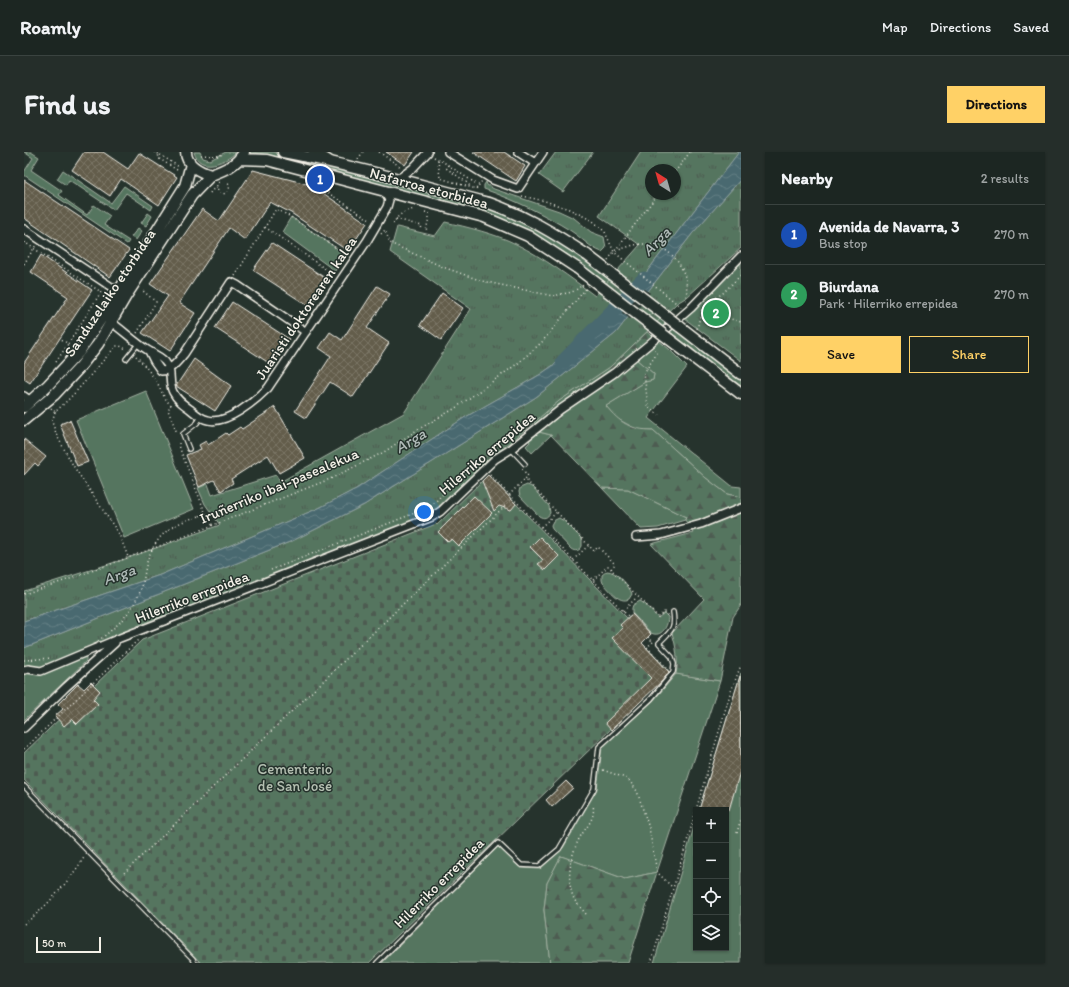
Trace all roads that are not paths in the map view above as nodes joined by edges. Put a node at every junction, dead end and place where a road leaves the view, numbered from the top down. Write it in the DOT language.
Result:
graph roads {
  1 [pos="283,152"];
  2 [pos="312,152"];
  3 [pos="428,152"];
  4 [pos="448,152"];
  5 [pos="518,152"];
  6 [pos="543,152"];
  7 [pos="186,156"];
  8 [pos="242,156"];
  9 [pos="336,163"];
  10 [pos="535,163"];
  11 [pos="211,175"];
  12 [pos="398,179"];
  13 [pos="382,190"];
  14 [pos="24,229"];
  15 [pos="741,256"];
  16 [pos="122,294"];
  17 [pos="103,316"];
  18 [pos="112,322"];
  19 [pos="306,332"];
  20 [pos="139,343"];
  21 [pos="126,359"];
  22 [pos="170,368"];
  23 [pos="741,374"];
  24 [pos="741,394"];
  25 [pos="26,401"];
  26 [pos="201,417"];
  27 [pos="24,420"];
  28 [pos="189,449"];
  29 [pos="511,449"];
  30 [pos="525,464"];
  31 [pos="741,508"];
  32 [pos="636,537"];
  33 [pos="673,612"];
  34 [pos="120,638"];
  35 [pos="24,670"];
  36 [pos="24,728"];
  37 [pos="24,786"];
  38 [pos="196,963"];
  39 [pos="377,963"];
  1 -- 9 [label="main road, Nafarroa etorbidea"];
  2 -- 9 [label="street, Nafarroa etorbidea"];
  3 -- 12 [label="street"];
  4 -- 10 [label="street"];
  5 -- 10 [label="street"];
  6 -- 10 [label="street"];
  7 -- 11 [label="main road"];
  7 -- 16 [label="main road, Sanduzelaiko etorbidea"];
  8 -- 11 [label="main road"];
  8 -- 13 [label="main road, Nafarroa etorbidea"];
  9 -- 12 [label="main road, Nafarroa etorbidea"];
  11 -- 16 [label="main road, Sanduzelaiko etorbidea"];
  12 -- 23 [label="main road, Nafarroa etorbidea, bridge"];
  13 -- 19 [label="street, Juaristi doktorearen kalea"];
  13 -- 24 [label="main road, Nafarroa etorbidea, bridge"];
  14 -- 16 [label="street"];
  15 -- 29 [label="street, Hilerriko errepidea"];
  16 -- 17 [label="main road, Sanduzelaiko etorbidea"];
  16 -- 18 [label="main road, Sanduzelaiko etorbidea"];
  17 -- 18 [label="street"];
  17 -- 25 [label="main road, Sanduzelaiko etorbidea"];
  18 -- 20 [label="street"];
  18 -- 27 [label="main road, Sanduzelaiko etorbidea"];
  19 -- 22 [label="street"];
  19 -- 26 [label="street, Juaristi doktorearen kalea"];
  20 -- 21 [label="lane"];
  20 -- 22 [label="street"];
  22 -- 26 [label="street"];
  26 -- 28 [label="lane"];
  29 -- 30 [label="lane"];
  29 -- 34 [label="street, Hilerriko errepidea"];
  31 -- 32 [label="street"];
  33 -- 39 [label="lane, Hilerriko errepidea"];
  34 -- 35 [label="street, Hilerriko errepidea"];
  34 -- 36 [label="street, Hilerriko errepidea"];
  37 -- 38 [label="lane"];
}
